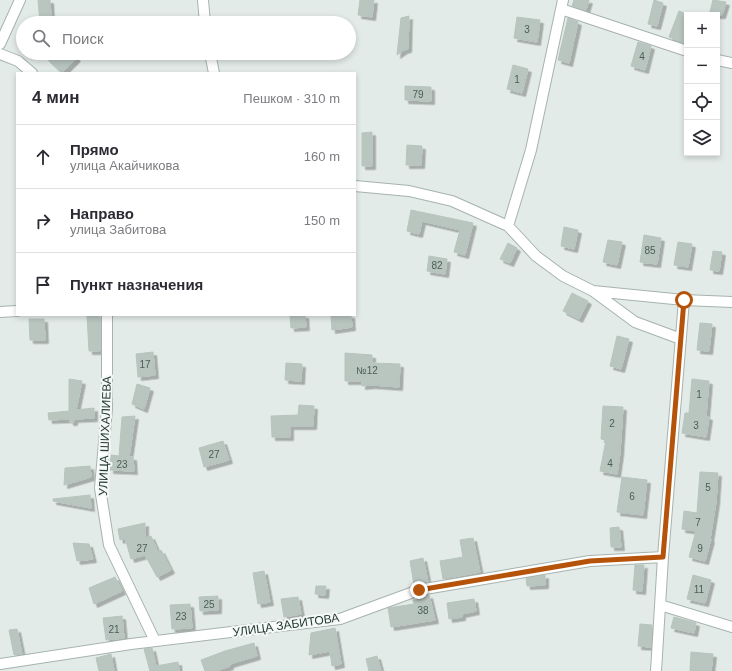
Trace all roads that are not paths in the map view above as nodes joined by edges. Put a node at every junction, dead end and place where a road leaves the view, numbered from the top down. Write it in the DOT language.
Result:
graph roads {
  1 [pos="20,0"];
  2 [pos="203,0"];
  3 [pos="562,4"];
  4 [pos="204,16"];
  5 [pos="0,44"];
  6 [pos="684,50"];
  7 [pos="0,54"];
  8 [pos="211,60"];
  9 [pos="720,60"];
  10 [pos="732,62"];
  11 [pos="31,72"];
  12 [pos="214,72"];
  13 [pos="356,186"];
  14 [pos="508,226"];
  15 [pos="593,291"];
  16 [pos="684,300"];
  17 [pos="732,302"];
  18 [pos="16,310"];
  19 [pos="0,312"];
  20 [pos="107,316"];
  21 [pos="681,339"];
  22 [pos="663,557"];
  23 [pos="660,604"];
  24 [pos="732,627"];
  25 [pos="155,641"];
  26 [pos="0,664"];
  27 [pos="656,671"];
  1 -- 5 [label="street"];
  2 -- 4 [label="street"];
  3 -- 6 [label="street"];
  3 -- 14 [label="street"];
  7 -- 11 [label="street"];
  8 -- 12 [label="street"];
  9 -- 10 [label="street"];
  13 -- 14 [label="street"];
  14 -- 15 [label="street"];
  15 -- 16 [label="street"];
  15 -- 21 [label="street"];
  16 -- 17 [label="street"];
  16 -- 21 [label="street"];
  18 -- 19 [label="street"];
  20 -- 25 [label="street, УЛИЦА ШИХАЛИЕВА"];
  21 -- 22 [label="street"];
  22 -- 23 [label="street"];
  22 -- 25 [label="street, УЛИЦА ЗАБИТОВА"];
  23 -- 24 [label="street"];
  23 -- 27 [label="street"];
  25 -- 26 [label="street, УЛИЦА ЗАБИТОВА"];
}
